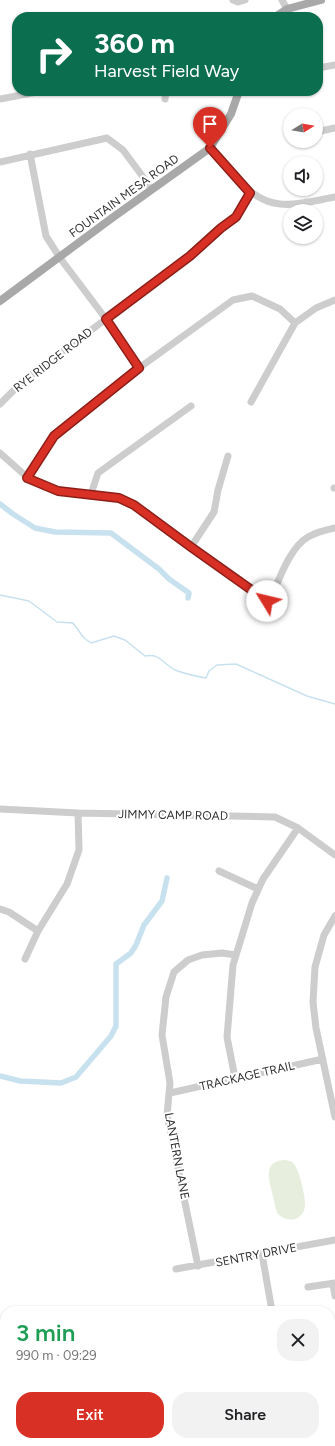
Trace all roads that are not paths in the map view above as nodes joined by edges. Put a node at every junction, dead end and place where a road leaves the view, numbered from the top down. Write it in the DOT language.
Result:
graph roads {
  1 [pos="233,0"];
  2 [pos="245,0"];
  3 [pos="282,0"];
  4 [pos="321,0"];
  5 [pos="287,9"];
  6 [pos="282,12"];
  7 [pos="335,65"];
  8 [pos="323,67"];
  9 [pos="16,96"];
  10 [pos="165,96"];
  11 [pos="237,96"];
  12 [pos="0,99"];
  13 [pos="165,99"];
  14 [pos="335,128"];
  15 [pos="323,131"];
  16 [pos="210,148"];
  17 [pos="30,154"];
  18 [pos="0,162"];
  19 [pos="152,189"];
  20 [pos="250,193"];
  21 [pos="335,197"];
  22 [pos="306,202"];
  23 [pos="60,258"];
  24 [pos="335,300"];
  25 [pos="0,301"];
  26 [pos="106,319"];
  27 [pos="295,324"];
  28 [pos="139,368"];
  29 [pos="251,402"];
  30 [pos="0,404"];
  31 [pos="191,406"];
  32 [pos="0,453"];
  33 [pos="228,456"];
  34 [pos="27,478"];
  35 [pos="91,494"];
  36 [pos="335,528"];
  37 [pos="191,547"];
  38 [pos="0,809"];
  39 [pos="78,812"];
  40 [pos="298,828"];
  41 [pos="335,855"];
  42 [pos="218,872"];
  43 [pos="258,889"];
  44 [pos="0,909"];
  45 [pos="335,916"];
  46 [pos="38,931"];
  47 [pos="236,955"];
  48 [pos="25,959"];
  49 [pos="323,1059"];
  50 [pos="235,1078"];
  51 [pos="170,1093"];
  52 [pos="335,1117"];
  53 [pos="335,1240"];
  54 [pos="262,1254"];
  55 [pos="198,1266"];
  56 [pos="176,1269"];
  57 [pos="334,1284"];
  58 [pos="308,1287"];
  59 [pos="335,1296"];
  60 [pos="271,1306"];
  1 -- 2 [label="street"];
  3 -- 5 [label="street"];
  4 -- 5 [label="main road"];
  5 -- 6 [label="main road"];
  7 -- 8 [label="street"];
  9 -- 12 [label="street"];
  10 -- 13 [label="street"];
  11 -- 16 [label="main road, FOUNTAIN MESA ROAD"];
  14 -- 15 [label="street"];
  16 -- 19 [label="main road, FOUNTAIN MESA ROAD"];
  16 -- 20 [label="street"];
  17 -- 18 [label="street"];
  17 -- 19 [label="street"];
  17 -- 23 [label="street"];
  19 -- 23 [label="main road, FOUNTAIN MESA ROAD"];
  20 -- 22 [label="street"];
  20 -- 26 [label="street, RYE RIDGE ROAD"];
  21 -- 22 [label="street"];
  23 -- 25 [label="main road, FOUNTAIN MESA ROAD"];
  23 -- 26 [label="street"];
  24 -- 27 [label="street"];
  26 -- 28 [label="street"];
  26 -- 30 [label="street, RYE RIDGE ROAD"];
  27 -- 28 [label="street"];
  27 -- 29 [label="street"];
  28 -- 34 [label="street"];
  31 -- 35 [label="street"];
  32 -- 34 [label="street"];
  33 -- 37 [label="street"];
  34 -- 35 [label="street"];
  35 -- 37 [label="street"];
  36 -- 37 [label="street"];
  38 -- 39 [label="street, JIMMY CAMP ROAD"];
  39 -- 40 [label="street, JIMMY CAMP ROAD"];
  39 -- 46 [label="street"];
  40 -- 41 [label="street, JIMMY CAMP ROAD"];
  40 -- 43 [label="street"];
  42 -- 43 [label="street"];
  43 -- 47 [label="street"];
  44 -- 46 [label="street"];
  45 -- 49 [label="street"];
  46 -- 48 [label="street"];
  47 -- 50 [label="street"];
  47 -- 51 [label="street, LANTERN LANE"];
  49 -- 50 [label="street, TRACKAGE TRAIL"];
  49 -- 52 [label="street"];
  50 -- 51 [label="street, TRACKAGE TRAIL"];
  51 -- 55 [label="street, LANTERN LANE"];
  53 -- 54 [label="street, SENTRY DRIVE"];
  54 -- 55 [label="street, SENTRY DRIVE"];
  54 -- 60 [label="street"];
  55 -- 56 [label="street, SENTRY DRIVE"];
  57 -- 58 [label="street"];
  57 -- 59 [label="street"];
}
